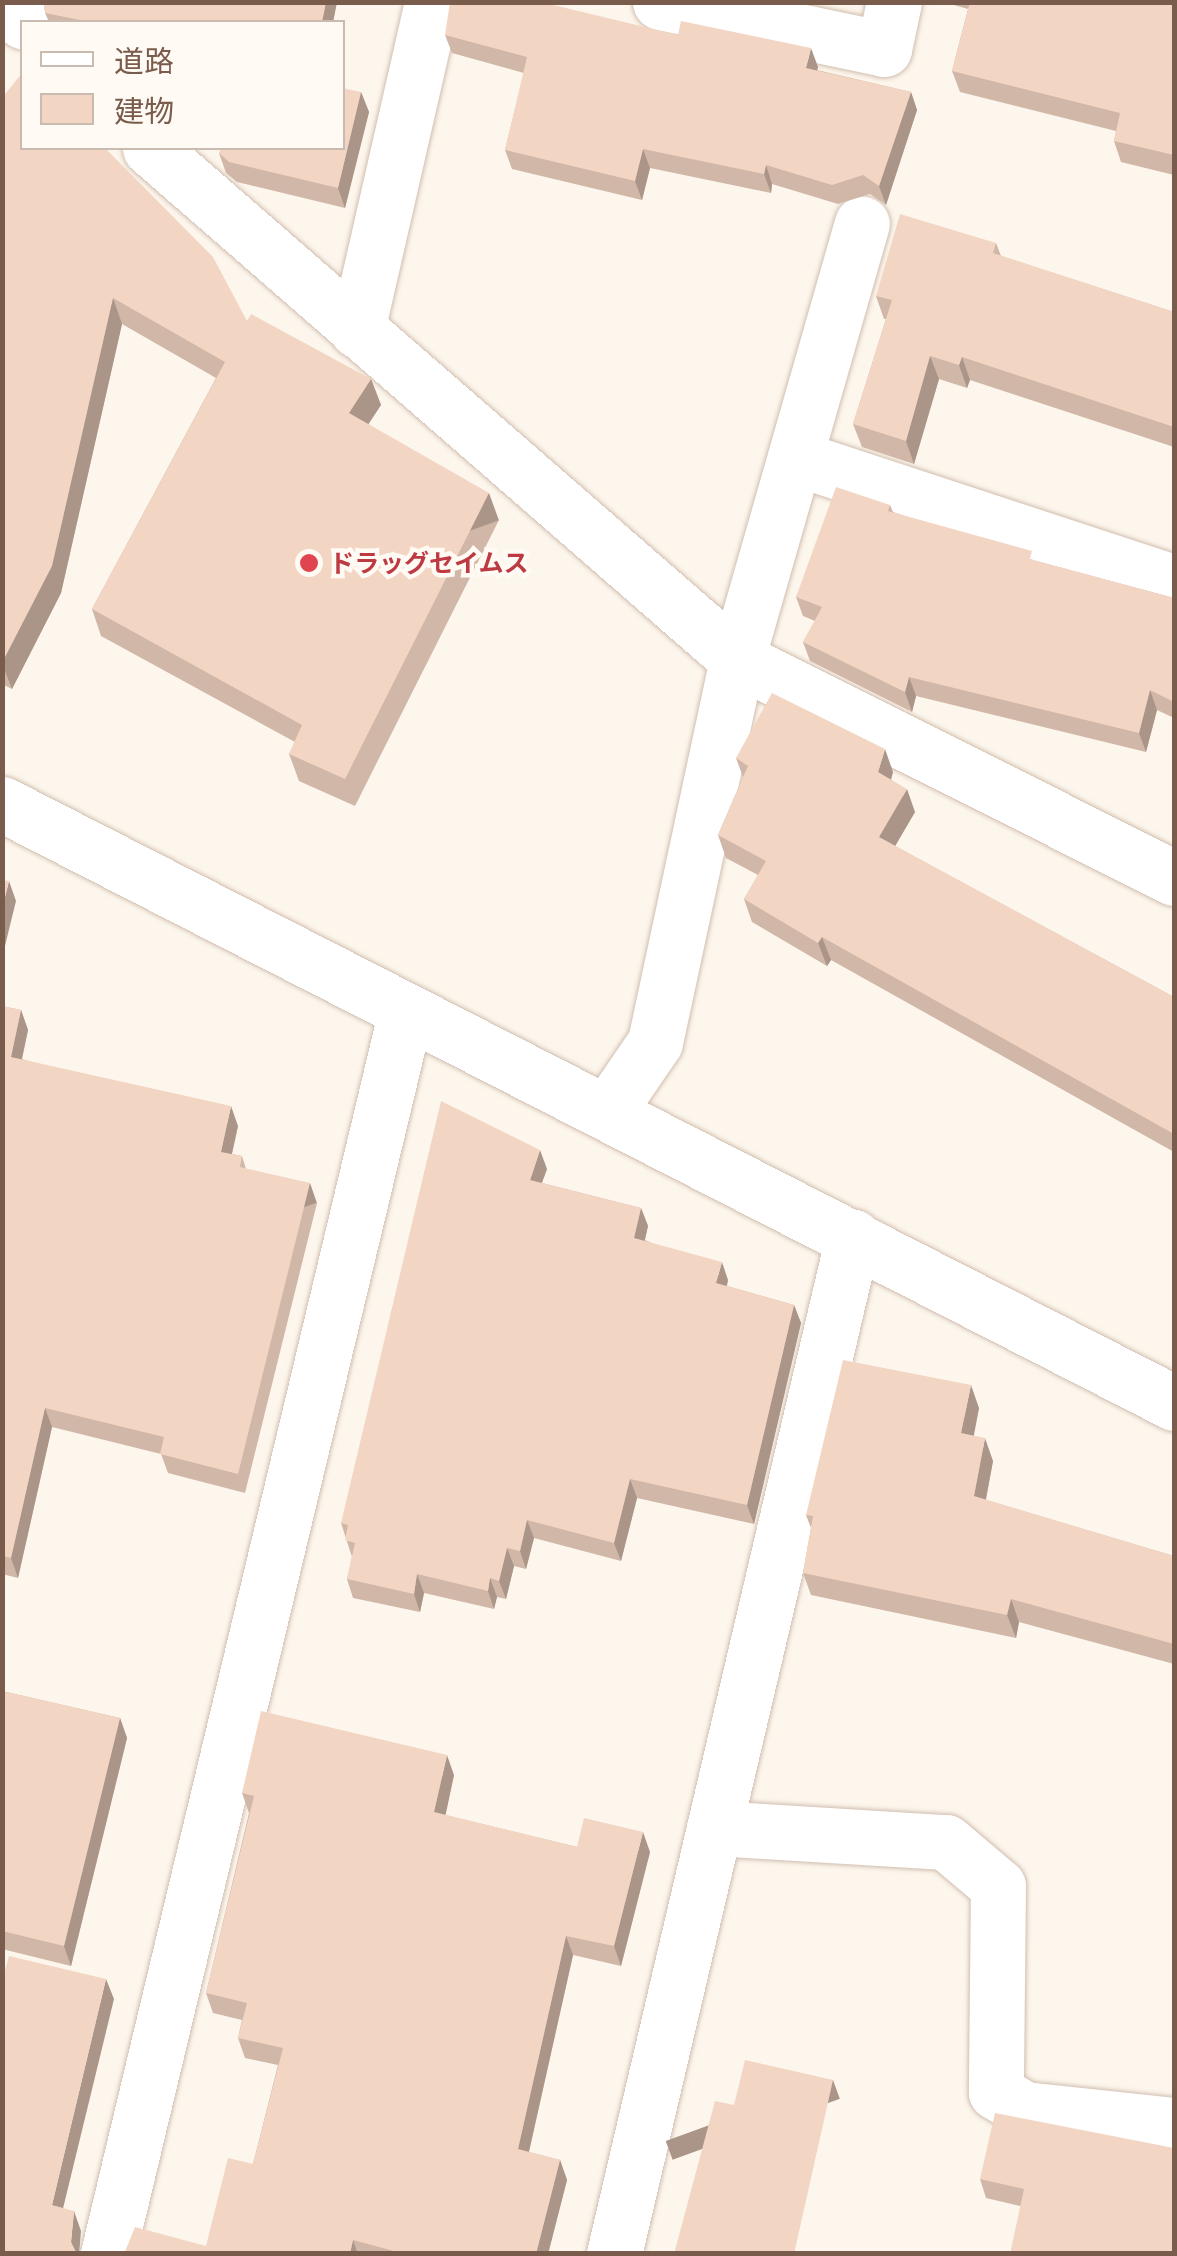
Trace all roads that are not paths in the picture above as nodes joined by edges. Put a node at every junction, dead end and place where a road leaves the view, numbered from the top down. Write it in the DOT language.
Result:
graph roads {
  1 [pos="432,2"];
  2 [pos="660,2"];
  3 [pos="894,2"];
  4 [pos="152,150"];
  5 [pos="862,224"];
  6 [pos="356,330"];
  7 [pos="798,458"];
  8 [pos="1174,582"];
  9 [pos="737,658"];
  10 [pos="2,804"];
  11 [pos="1174,878"];
  12 [pos="406,1011"];
  13 [pos="608,1111"];
  14 [pos="853,1237"];
  15 [pos="1174,1403"];
  16 [pos="714,1828"];
  17 [pos="1174,2125"];
  18 [pos="108,2254"];
  19 [pos="614,2254"];
  1 -- 6 [label="street"];
  2 -- 3 [label="street"];
  4 -- 6 [label="street"];
  5 -- 7 [label="street"];
  6 -- 9 [label="street"];
  7 -- 8 [label="street"];
  7 -- 9 [label="street"];
  9 -- 11 [label="street"];
  9 -- 13 [label="street"];
  10 -- 12 [label="street"];
  12 -- 13 [label="street"];
  12 -- 18 [label="street"];
  13 -- 14 [label="street"];
  14 -- 15 [label="street"];
  14 -- 16 [label="street"];
  16 -- 17 [label="street"];
  16 -- 19 [label="street"];
}
